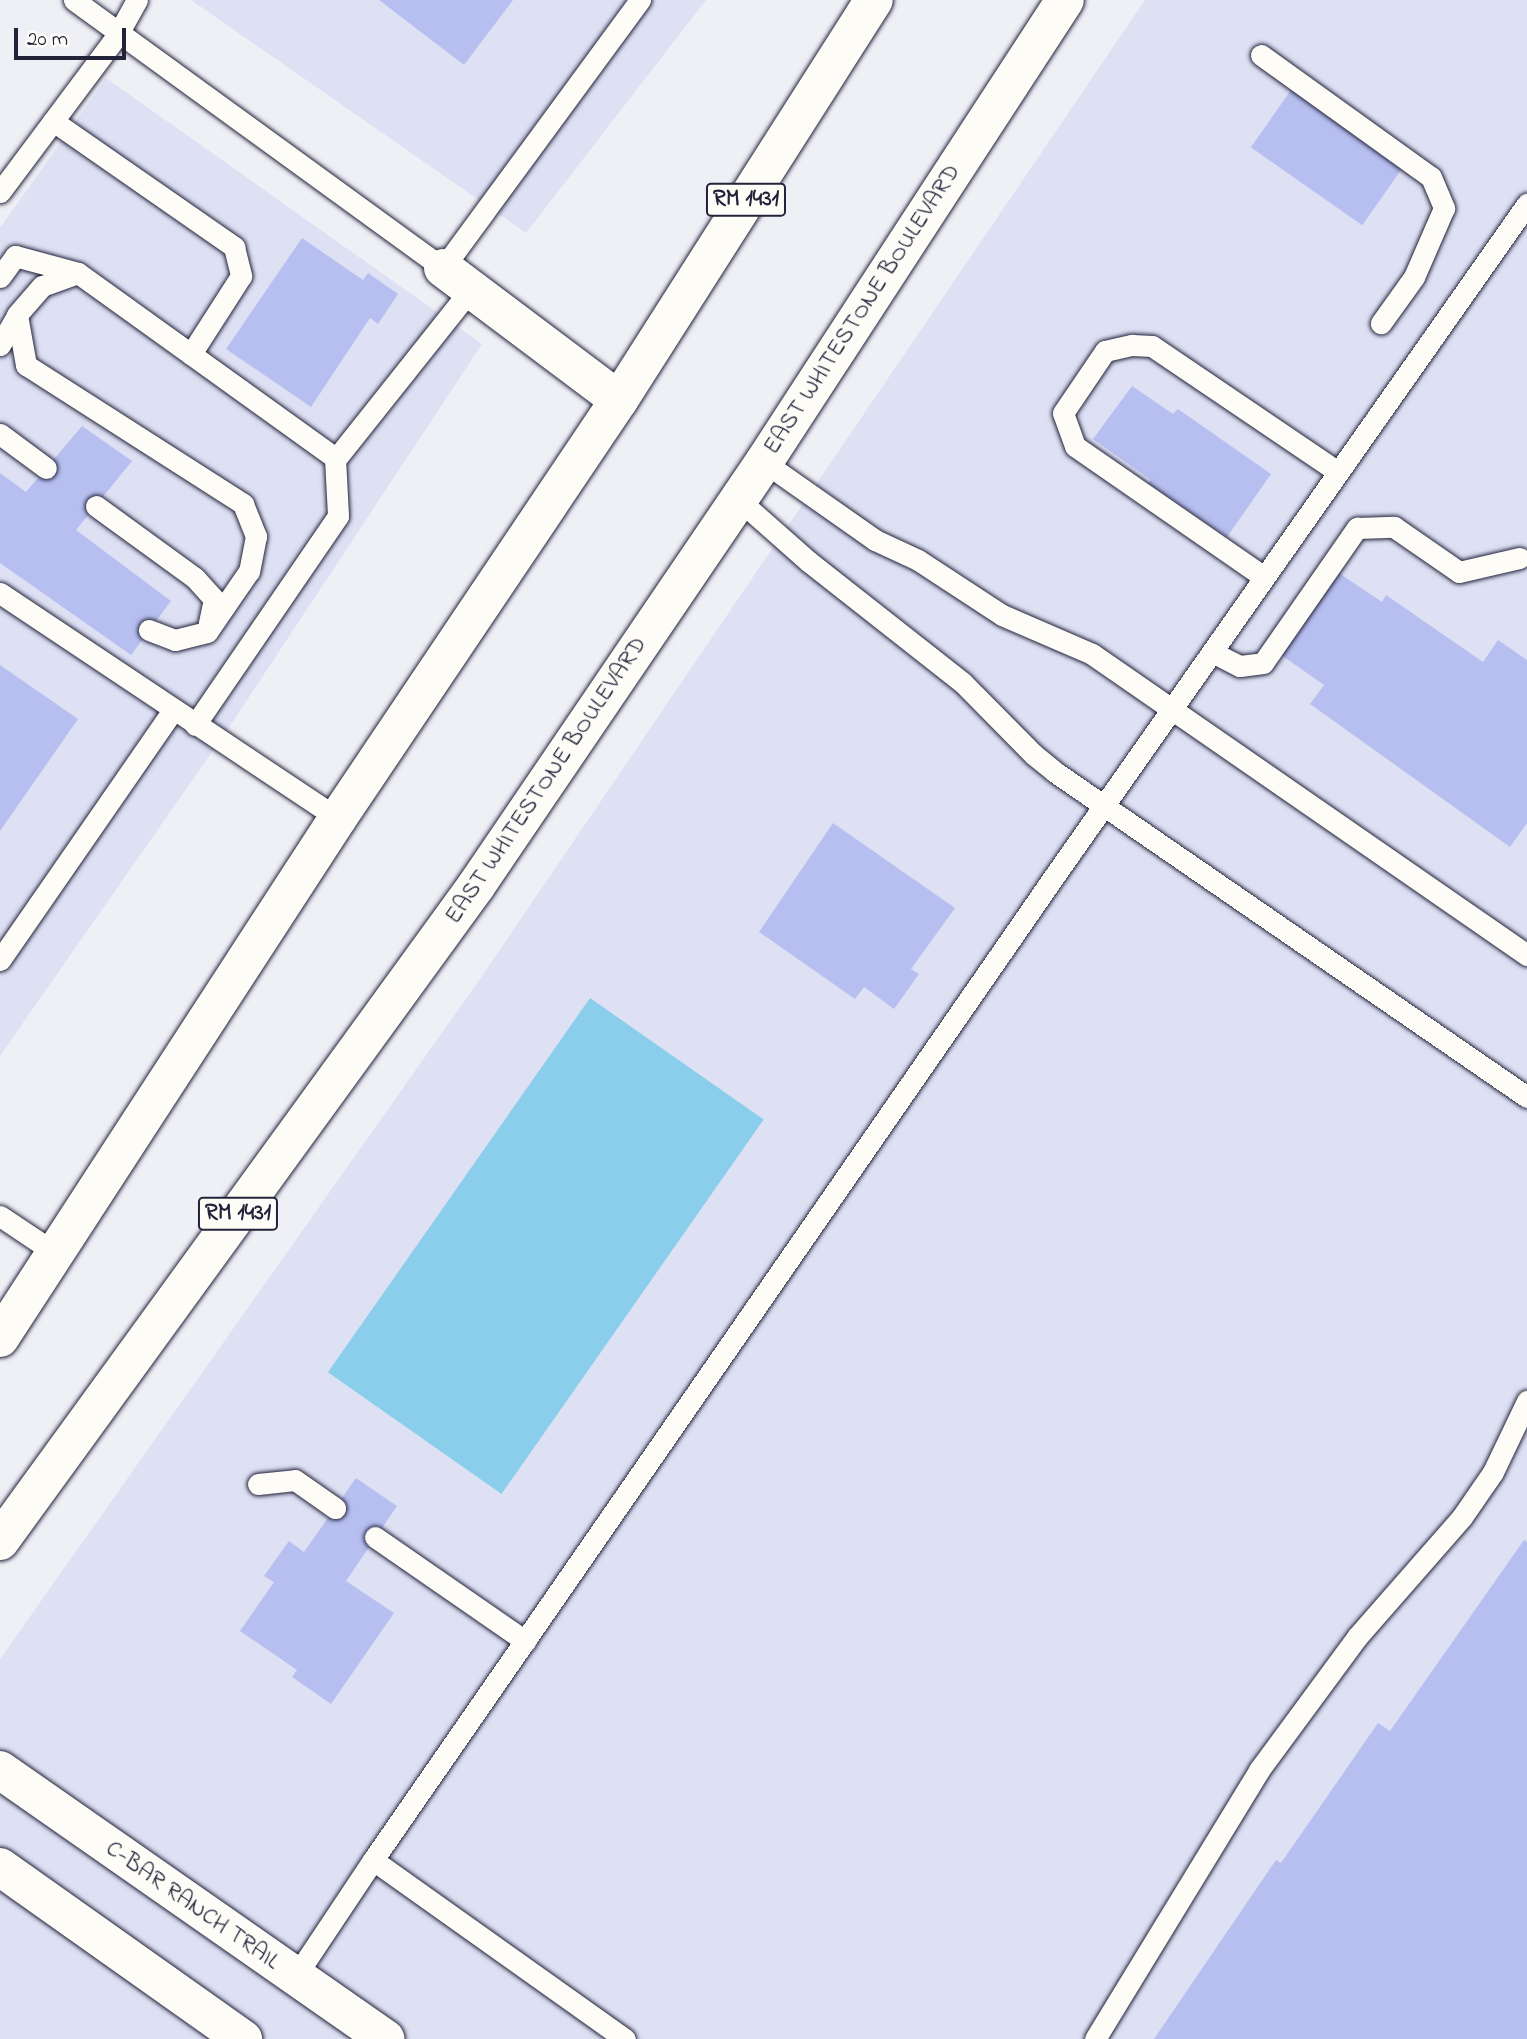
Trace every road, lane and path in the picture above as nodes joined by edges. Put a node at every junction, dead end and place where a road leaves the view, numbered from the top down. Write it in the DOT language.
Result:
graph roads {
  1 [pos="74,0"];
  2 [pos="137,0"];
  3 [pos="640,0"];
  4 [pos="874,0"];
  5 [pos="1065,0"];
  6 [pos="118,34"];
  7 [pos="1261,55"];
  8 [pos="53,121"];
  9 [pos="0,192"];
  10 [pos="1527,204"];
  11 [pos="78,273"];
  12 [pos="0,277"];
  13 [pos="457,278"];
  14 [pos="17,315"];
  15 [pos="1381,323"];
  16 [pos="0,345"];
  17 [pos="191,354"];
  18 [pos="618,400"];
  19 [pos="0,434"];
  20 [pos="335,460"];
  21 [pos="764,462"];
  22 [pos="46,468"];
  23 [pos="1338,472"];
  24 [pos="739,500"];
  25 [pos="96,506"];
  26 [pos="1519,558"];
  27 [pos="1264,577"];
  28 [pos="0,593"];
  29 [pos="149,629"];
  30 [pos="207,632"];
  31 [pos="1212,652"];
  32 [pos="1172,708"];
  33 [pos="173,710"];
  34 [pos="195,725"];
  35 [pos="1105,804"];
  36 [pos="338,818"];
  37 [pos="1527,956"];
  38 [pos="0,960"];
  39 [pos="1527,1097"];
  40 [pos="0,1216"];
  41 [pos="54,1252"];
  42 [pos="0,1338"];
  43 [pos="1527,1401"];
  44 [pos="258,1484"];
  45 [pos="335,1508"];
  46 [pos="375,1537"];
  47 [pos="0,1541"];
  48 [pos="525,1641"];
  49 [pos="0,1770"];
  50 [pos="373,1860"];
  51 [pos="0,1867"];
  52 [pos="295,1977"];
  53 [pos="243,2039"];
  54 [pos="386,2039"];
  55 [pos="625,2039"];
  56 [pos="1096,2039"];
  1 -- 6 [label="lane"];
  2 -- 6 [label="lane"];
  3 -- 13 [label="lane"];
  4 -- 18 [label="main road, RM 1431"];
  5 -- 21 [label="main road, EAST WHITESTONE BOULEVARD / RM 1431"];
  6 -- 8 [label="lane"];
  6 -- 13 [label="lane"];
  7 -- 15 [label="lane"];
  8 -- 9 [label="lane"];
  8 -- 17 [label="lane"];
  10 -- 23 [label="lane"];
  11 -- 12 [label="lane"];
  11 -- 14 [label="lane"];
  11 -- 17 [label="lane"];
  13 -- 18 [label="main road"];
  13 -- 20 [label="lane"];
  14 -- 16 [label="lane"];
  14 -- 30 [label="lane"];
  17 -- 20 [label="lane"];
  18 -- 36 [label="main road, RM 1431"];
  19 -- 22 [label="lane"];
  20 -- 34 [label="lane"];
  21 -- 24 [label="main road, EAST WHITESTONE BOULEVARD / RM 1431"];
  21 -- 32 [label="lane"];
  23 -- 27 [label="lane"];
  23 -- 27 [label="lane"];
  24 -- 35 [label="lane"];
  24 -- 47 [label="main road, EAST WHITESTONE BOULEVARD / RM 1431"];
  25 -- 30 [label="lane"];
  26 -- 31 [label="lane"];
  27 -- 31 [label="lane"];
  28 -- 33 [label="lane"];
  29 -- 30 [label="lane"];
  31 -- 32 [label="lane"];
  32 -- 35 [label="lane"];
  32 -- 37 [label="lane"];
  33 -- 34 [label="lane"];
  33 -- 38 [label="lane"];
  34 -- 36 [label="lane"];
  35 -- 39 [label="lane"];
  35 -- 48 [label="lane"];
  36 -- 41 [label="main road, RM 1431"];
  40 -- 41 [label="lane"];
  41 -- 42 [label="main road, RM 1431"];
  43 -- 56 [label="lane"];
  44 -- 45 [label="lane"];
  46 -- 48 [label="lane"];
  48 -- 50 [label="lane"];
  49 -- 52 [label="main road, C-BAR RANCH TRAIL"];
  50 -- 52 [label="lane"];
  50 -- 55 [label="lane"];
  51 -- 53 [label="main road"];
  52 -- 54 [label="main road, C-BAR RANCH TRAIL"];
}
